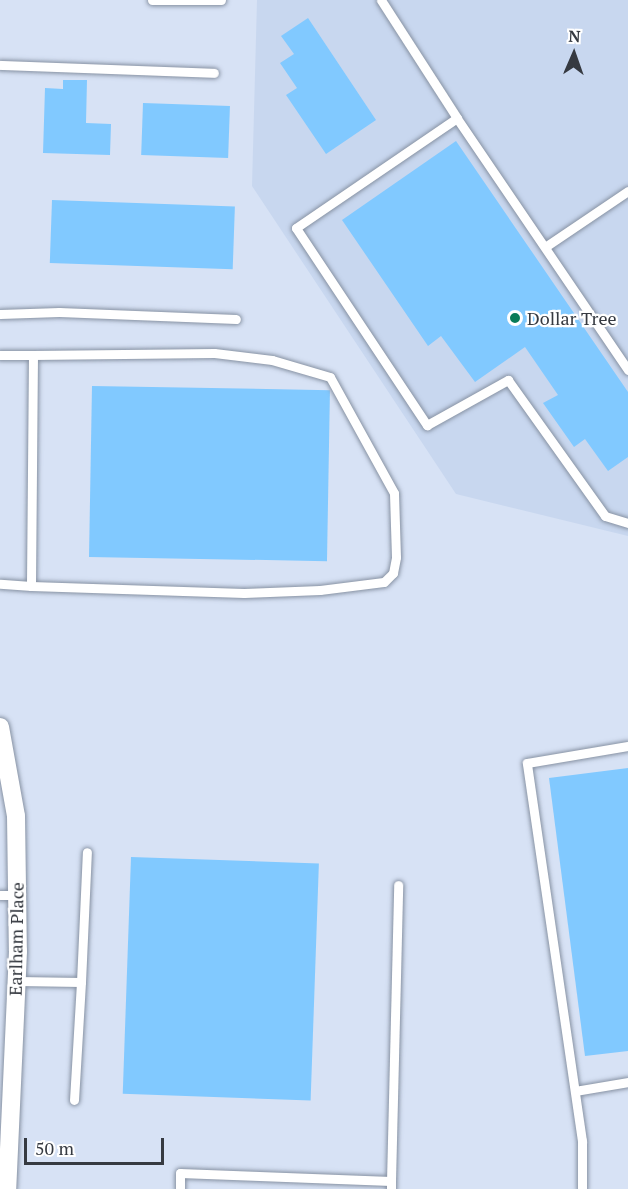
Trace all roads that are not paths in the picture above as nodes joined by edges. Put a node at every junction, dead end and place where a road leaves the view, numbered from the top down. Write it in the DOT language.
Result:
graph roads {
  1 [pos="152,0"];
  2 [pos="221,0"];
  3 [pos="381,0"];
  4 [pos="0,65"];
  5 [pos="214,73"];
  6 [pos="457,118"];
  7 [pos="628,191"];
  8 [pos="545,247"];
  9 [pos="0,314"];
  10 [pos="236,319"];
  11 [pos="0,355"];
  12 [pos="33,355"];
  13 [pos="628,370"];
  14 [pos="628,523"];
  15 [pos="0,584"];
  16 [pos="31,586"];
  17 [pos="0,727"];
  18 [pos="628,746"];
  19 [pos="87,852"];
  20 [pos="398,885"];
  21 [pos="9,895"];
  22 [pos="17,981"];
  23 [pos="81,982"];
  24 [pos="628,1082"];
  25 [pos="575,1091"];
  26 [pos="74,1100"];
  27 [pos="391,1185"];
  28 [pos="8,1189"];
  29 [pos="180,1189"];
  30 [pos="582,1189"];
  1 -- 2 [label="lane"];
  3 -- 6 [label="lane"];
  4 -- 5 [label="lane"];
  6 -- 8 [label="lane"];
  6 -- 14 [label="lane"];
  7 -- 8 [label="lane"];
  8 -- 13 [label="lane"];
  9 -- 10 [label="lane"];
  11 -- 12 [label="lane"];
  12 -- 16 [label="lane"];
  12 -- 16 [label="lane"];
  15 -- 16 [label="lane"];
  17 -- 21 [label="street, Earlham Place"];
  18 -- 25 [label="lane"];
  19 -- 23 [label="lane"];
  20 -- 27 [label="lane"];
  21 -- 22 [label="street, Earlham Place"];
  22 -- 23 [label="lane"];
  22 -- 28 [label="street, Earlham Place"];
  23 -- 26 [label="lane"];
  24 -- 25 [label="lane"];
  25 -- 30 [label="lane"];
  27 -- 29 [label="lane"];
}
